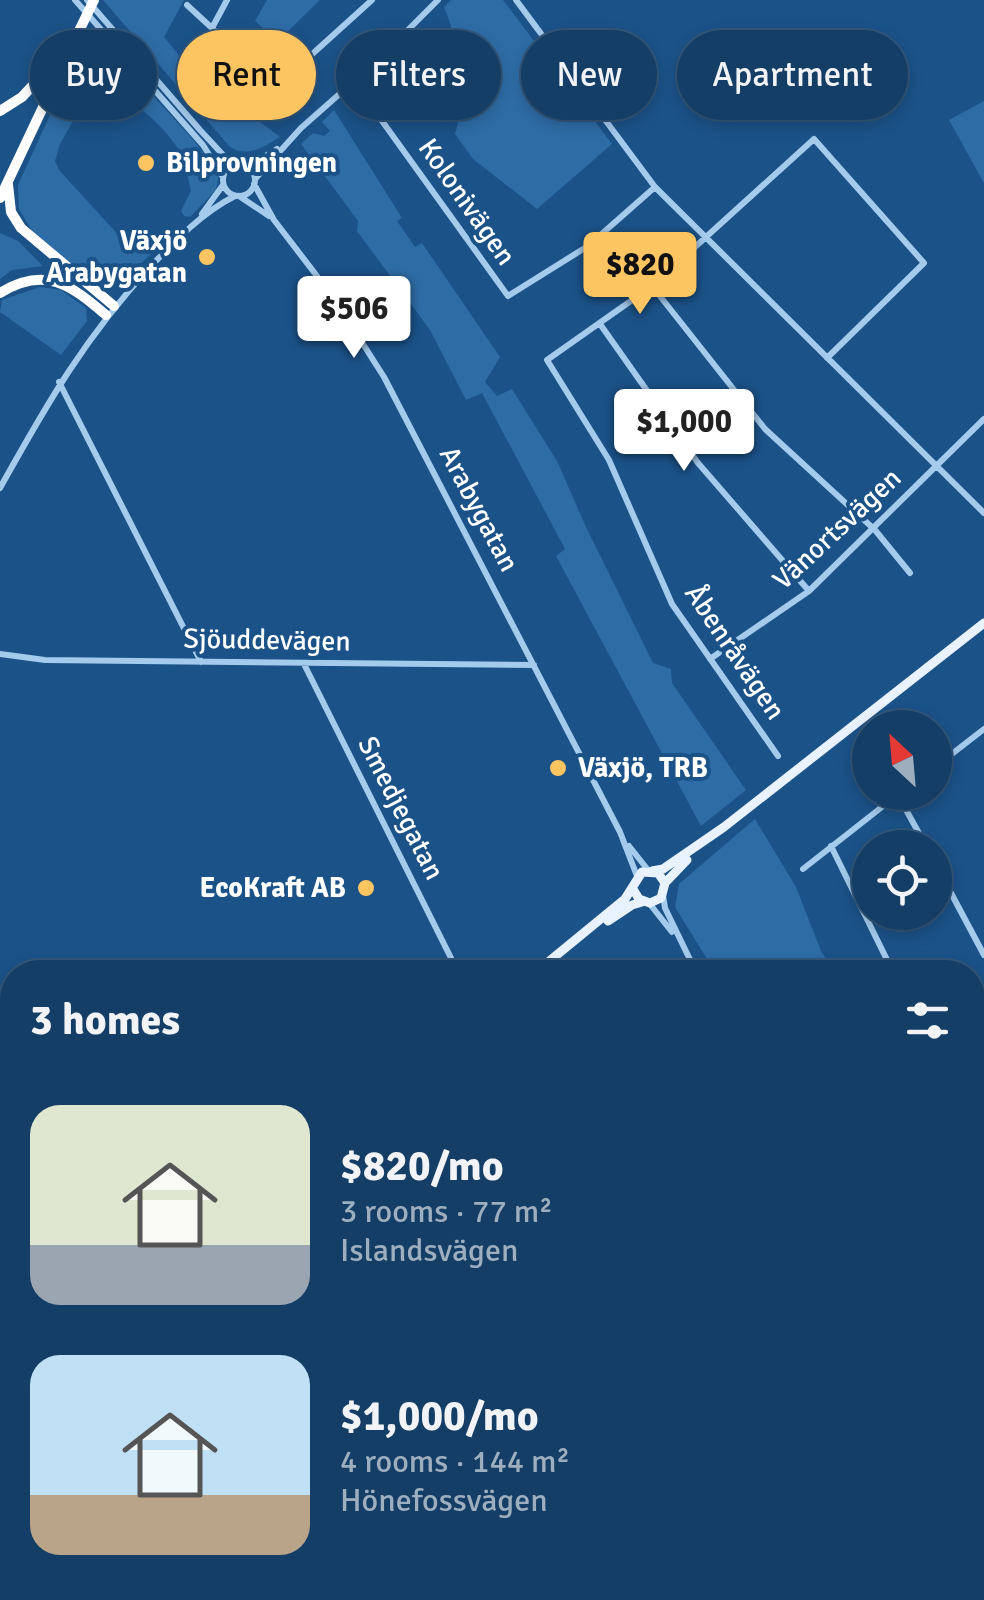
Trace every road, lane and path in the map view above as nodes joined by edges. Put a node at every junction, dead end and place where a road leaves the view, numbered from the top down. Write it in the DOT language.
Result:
graph roads {
  1 [pos="76,0"];
  2 [pos="86,0"];
  3 [pos="94,0"];
  4 [pos="228,0"];
  5 [pos="372,0"];
  6 [pos="438,0"];
  7 [pos="516,0"];
  8 [pos="187,5"];
  9 [pos="78,25"];
  10 [pos="212,28"];
  11 [pos="75,30"];
  12 [pos="409,30"];
  13 [pos="316,53"];
  14 [pos="30,88"];
  15 [pos="336,98"];
  16 [pos="0,111"];
  17 [pos="31,120"];
  18 [pos="381,120"];
  19 [pos="287,143"];
  20 [pos="240,164"];
  21 [pos="223,181"];
  22 [pos="254,181"];
  23 [pos="4,182"];
  24 [pos="655,187"];
  25 [pos="237,196"];
  26 [pos="0,198"];
  27 [pos="274,220"];
  28 [pos="195,223"];
  29 [pos="706,238"];
  30 [pos="652,286"];
  31 [pos="0,293"];
  32 [pos="110,310"];
  33 [pos="600,324"];
  34 [pos="827,358"];
  35 [pos="59,382"];
  36 [pos="984,419"];
  37 [pos="938,465"];
  38 [pos="0,488"];
  39 [pos="984,513"];
  40 [pos="874,530"];
  41 [pos="910,574"];
  42 [pos="809,591"];
  43 [pos="984,625"];
  44 [pos="0,654"];
  45 [pos="710,659"];
  46 [pos="202,662"];
  47 [pos="304,664"];
  48 [pos="534,665"];
  49 [pos="983,733"];
  50 [pos="952,754"];
  51 [pos="778,756"];
  52 [pos="879,810"];
  53 [pos="724,827"];
  54 [pos="620,832"];
  55 [pos="831,846"];
  56 [pos="804,869"];
  57 [pos="650,870"];
  58 [pos="637,876"];
  59 [pos="664,888"];
  60 [pos="633,889"];
  61 [pos="952,895"];
  62 [pos="646,902"];
  63 [pos="680,943"];
  64 [pos="572,944"];
  65 [pos="984,954"];
  66 [pos="452,960"];
  67 [pos="551,960"];
  68 [pos="689,960"];
  69 [pos="887,960"];
  1 -- 21 [label="street"];
  2 -- 9 [label="highway, bridge"];
  2 -- 20 [label="street"];
  3 -- 9 [label="highway, bridge"];
  4 -- 10 [label="street"];
  5 -- 13 [label="street"];
  6 -- 12 [label="street"];
  7 -- 24 [label="street"];
  8 -- 10 [label="street"];
  9 -- 11 [label="highway"];
  9 -- 23 [label="highway"];
  14 -- 16 [label="highway"];
  15 -- 19 [label="street"];
  17 -- 23 [label="highway"];
  18 -- 24 [label="street, Kolonivägen"];
  19 -- 20 [label="street"];
  19 -- 22 [label="street"];
  20 -- 21 [label="street"];
  20 -- 22 [label="street"];
  21 -- 25 [label="street"];
  21 -- 28 [label="street"];
  22 -- 25 [label="street"];
  22 -- 27 [label="street, Arabygatan"];
  23 -- 26 [label="highway"];
  23 -- 32 [label="highway"];
  24 -- 29 [label="street"];
  25 -- 27 [label="street, Arabygatan"];
  25 -- 28 [label="street"];
  27 -- 48 [label="street, Arabygatan"];
  28 -- 32 [label="street"];
  29 -- 30 [label="street"];
  29 -- 34 [label="street"];
  29 -- 34 [label="street"];
  30 -- 33 [label="street"];
  30 -- 40 [label="street"];
  31 -- 32 [label="highway"];
  32 -- 35 [label="street"];
  33 -- 42 [label="street"];
  33 -- 45 [label="street, Åbenråvägen"];
  34 -- 37 [label="street"];
  35 -- 38 [label="street"];
  35 -- 46 [label="street"];
  36 -- 37 [label="street, Vänortsvägen"];
  37 -- 39 [label="street"];
  37 -- 40 [label="street, Vänortsvägen"];
  40 -- 41 [label="street"];
  40 -- 42 [label="street, Vänortsvägen"];
  42 -- 45 [label="street, Vänortsvägen"];
  43 -- 53 [label="main road"];
  44 -- 46 [label="street, Sjöuddevägen"];
  45 -- 51 [label="street, Åbenråvägen"];
  46 -- 47 [label="street, Sjöuddevägen"];
  47 -- 48 [label="street, Sjöuddevägen"];
  47 -- 66 [label="street, Smedjegatan"];
  48 -- 54 [label="street, Arabygatan"];
  49 -- 50 [label="street"];
  52 -- 55 [label="street"];
  53 -- 57 [label="main road"];
  53 -- 59 [label="main road"];
  54 -- 57 [label="street, Arabygatan"];
  54 -- 58 [label="street, Arabygatan"];
  55 -- 56 [label="street"];
  55 -- 69 [label="street"];
  57 -- 58 [label="main road"];
  57 -- 59 [label="main road"];
  58 -- 60 [label="main road"];
  59 -- 62 [label="main road"];
  59 -- 63 [label="street"];
  60 -- 62 [label="main road"];
  60 -- 64 [label="main road"];
  61 -- 65 [label="street"];
  62 -- 63 [label="street"];
  62 -- 64 [label="main road"];
  63 -- 68 [label="street"];
  64 -- 67 [label="main road"];
}
